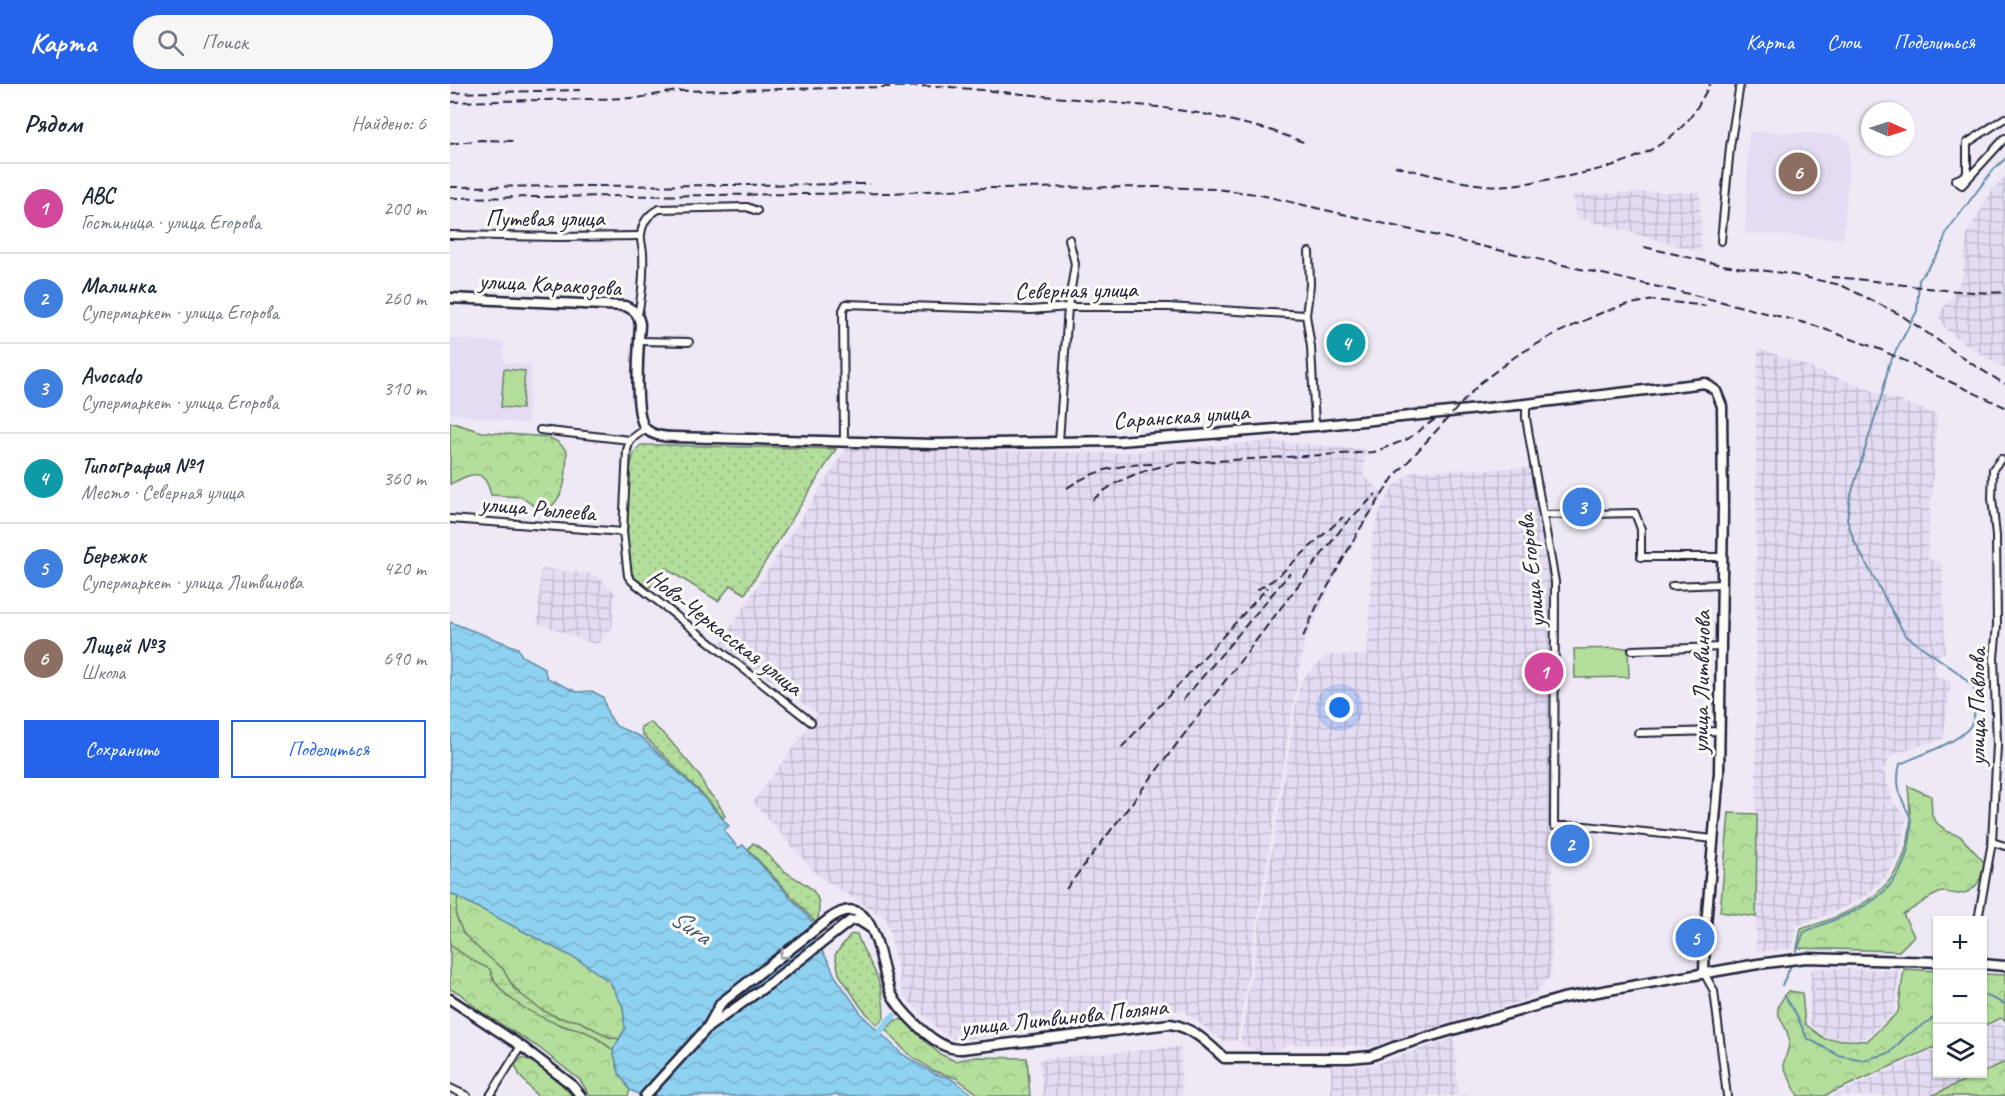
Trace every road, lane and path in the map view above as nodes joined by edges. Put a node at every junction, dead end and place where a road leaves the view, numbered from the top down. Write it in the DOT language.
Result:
graph roads {
  1 [pos="1740,84"];
  2 [pos="2005,118"];
  3 [pos="2005,138"];
  4 [pos="757,211"];
  5 [pos="450,235"];
  6 [pos="640,236"];
  7 [pos="1069,239"];
  8 [pos="1721,241"];
  9 [pos="1309,252"];
  10 [pos="450,298"];
  11 [pos="1068,307"];
  12 [pos="638,315"];
  13 [pos="1306,315"];
  14 [pos="639,341"];
  15 [pos="690,342"];
  16 [pos="1716,391"];
  17 [pos="1526,404"];
  18 [pos="1315,426"];
  19 [pos="645,429"];
  20 [pos="540,430"];
  21 [pos="630,440"];
  22 [pos="844,441"];
  23 [pos="1059,441"];
  24 [pos="2001,459"];
  25 [pos="1544,515"];
  26 [pos="450,519"];
  27 [pos="623,532"];
  28 [pos="1722,557"];
  29 [pos="1722,584"];
  30 [pos="1672,586"];
  31 [pos="1722,647"];
  32 [pos="1632,650"];
  33 [pos="811,722"];
  34 [pos="1720,731"];
  35 [pos="1638,733"];
  36 [pos="1714,839"];
  37 [pos="1992,842"];
  38 [pos="2005,846"];
  39 [pos="1979,916"];
  40 [pos="872,929"];
  41 [pos="1933,962"];
  42 [pos="1987,964"];
  43 [pos="2005,966"];
  44 [pos="1704,973"];
  45 [pos="450,999"];
  46 [pos="707,1028"];
  47 [pos="521,1046"];
  48 [pos="450,1088"];
  49 [pos="467,1096"];
  50 [pos="490,1096"];
  51 [pos="581,1096"];
  52 [pos="645,1096"];
  53 [pos="1727,1096"];
  1 -- 8 [label="street"];
  2 -- 3 [label="street"];
  4 -- 6 [label="street"];
  5 -- 6 [label="street, Путевая улица"];
  6 -- 12 [label="street"];
  7 -- 11 [label="street"];
  9 -- 13 [label="street"];
  10 -- 12 [label="main road, улица Каракозова"];
  11 -- 13 [label="street, Северная улица"];
  11 -- 22 [label="street, Северная улица"];
  11 -- 23 [label="street"];
  12 -- 14 [label="main road, улица Каракозова"];
  13 -- 18 [label="street"];
  14 -- 15 [label="street"];
  14 -- 19 [label="main road, улица Каракозова"];
  16 -- 17 [label="main road, Саранская улица"];
  16 -- 28 [label="main road, улица Литвинова"];
  17 -- 18 [label="main road, Саранская улица"];
  17 -- 25 [label="street, улица Егорова"];
  18 -- 23 [label="main road, Саранская улица"];
  19 -- 21 [label="street"];
  19 -- 22 [label="main road, Саранская улица"];
  20 -- 21 [label="street"];
  21 -- 27 [label="street, Ново-Черкасская улица"];
  22 -- 23 [label="main road, Саранская улица"];
  24 -- 37 [label="street, улица Павлова"];
  25 -- 28 [label="street"];
  25 -- 36 [label="street, улица Егорова"];
  26 -- 27 [label="street, улица Рылеева"];
  27 -- 33 [label="street, Ново-Черкасская улица"];
  28 -- 29 [label="main road, улица Литвинова"];
  29 -- 30 [label="street"];
  29 -- 31 [label="main road, улица Литвинова"];
  31 -- 32 [label="street"];
  31 -- 34 [label="main road, улица Литвинова"];
  34 -- 35 [label="street"];
  34 -- 36 [label="main road, улица Литвинова"];
  36 -- 44 [label="main road, улица Литвинова"];
  37 -- 38 [label="street"];
  37 -- 39 [label="street, улица Павлова"];
  40 -- 44 [label="main road, улица Литвинова Поляна"];
  40 -- 46 [label="main road"];
  40 -- 46 [label="main road, one-way"];
  41 -- 44 [label="main road, улица Литвинова Поляна"];
  42 -- 43 [label="main road"];
  44 -- 53 [label="street"];
  45 -- 47 [label="main road"];
  46 -- 52 [label="main road"];
  47 -- 50 [label="street"];
  47 -- 51 [label="main road"];
  48 -- 49 [label="street"];
}
